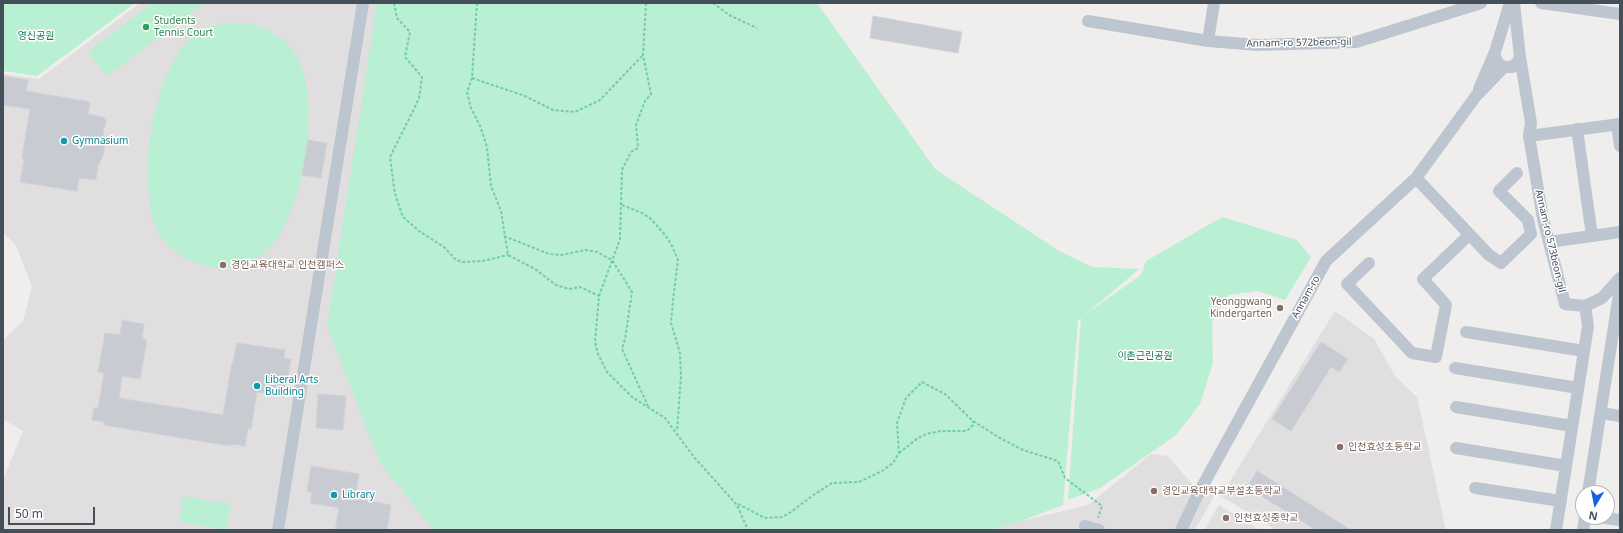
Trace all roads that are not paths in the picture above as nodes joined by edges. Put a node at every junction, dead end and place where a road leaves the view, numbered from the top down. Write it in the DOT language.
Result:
graph roads {
  1 [pos="363,3"];
  2 [pos="1214,3"];
  3 [pos="1481,3"];
  4 [pos="1510,3"];
  5 [pos="1514,3"];
  6 [pos="1541,3"];
  7 [pos="1620,14"];
  8 [pos="1088,21"];
  9 [pos="1208,41"];
  10 [pos="1496,49"];
  11 [pos="1520,54"];
  12 [pos="1504,67"];
  13 [pos="1476,96"];
  14 [pos="1619,124"];
  15 [pos="1577,130"];
  16 [pos="1529,136"];
  17 [pos="1620,146"];
  18 [pos="1517,173"];
  19 [pos="1416,178"];
  20 [pos="1620,232"];
  21 [pos="1469,235"];
  22 [pos="1592,236"];
  23 [pos="1549,242"];
  24 [pos="1369,263"];
  25 [pos="1620,278"];
  26 [pos="1620,288"];
  27 [pos="1585,306"];
  28 [pos="1466,332"];
  29 [pos="1584,351"];
  30 [pos="1455,368"];
  31 [pos="1578,388"];
  32 [pos="1456,407"];
  33 [pos="1601,413"];
  34 [pos="1620,416"];
  35 [pos="1572,426"];
  36 [pos="1456,448"];
  37 [pos="1566,466"];
  38 [pos="1589,485"];
  39 [pos="1475,488"];
  40 [pos="1561,501"];
  41 [pos="278,530"];
  42 [pos="1180,530"];
  43 [pos="1556,530"];
  1 -- 41 [label="street"];
  2 -- 9 [label="street"];
  3 -- 9 [label="street, Annam-ro 572beon-gil"];
  4 -- 10 [label="street, Annam-ro"];
  5 -- 11 [label="street"];
  6 -- 7 [label="street"];
  8 -- 9 [label="street, Annam-ro 572beon-gil"];
  10 -- 11 [label="street"];
  10 -- 12 [label="street"];
  10 -- 13 [label="street, Annam-ro"];
  11 -- 12 [label="street, Annam-ro"];
  11 -- 16 [label="street, Annam-ro 573beon-gil"];
  12 -- 13 [label="street, Annam-ro"];
  13 -- 19 [label="street, Annam-ro"];
  14 -- 15 [label="street"];
  14 -- 17 [label="street"];
  15 -- 16 [label="street"];
  15 -- 22 [label="street"];
  16 -- 23 [label="street, Annam-ro 573beon-gil"];
  18 -- 21 [label="street"];
  19 -- 21 [label="street"];
  19 -- 42 [label="street, Annam-ro"];
  20 -- 22 [label="street"];
  21 -- 24 [label="street"];
  22 -- 23 [label="street"];
  23 -- 27 [label="street, Annam-ro 573beon-gil"];
  25 -- 27 [label="street"];
  26 -- 33 [label="street"];
  27 -- 29 [label="street"];
  28 -- 29 [label="street"];
  29 -- 31 [label="street"];
  30 -- 31 [label="street"];
  31 -- 35 [label="street"];
  32 -- 35 [label="street"];
  33 -- 34 [label="street"];
  33 -- 38 [label="street"];
  35 -- 37 [label="street"];
  36 -- 37 [label="street"];
  37 -- 40 [label="street"];
  39 -- 40 [label="street"];
  40 -- 43 [label="street"];
}
